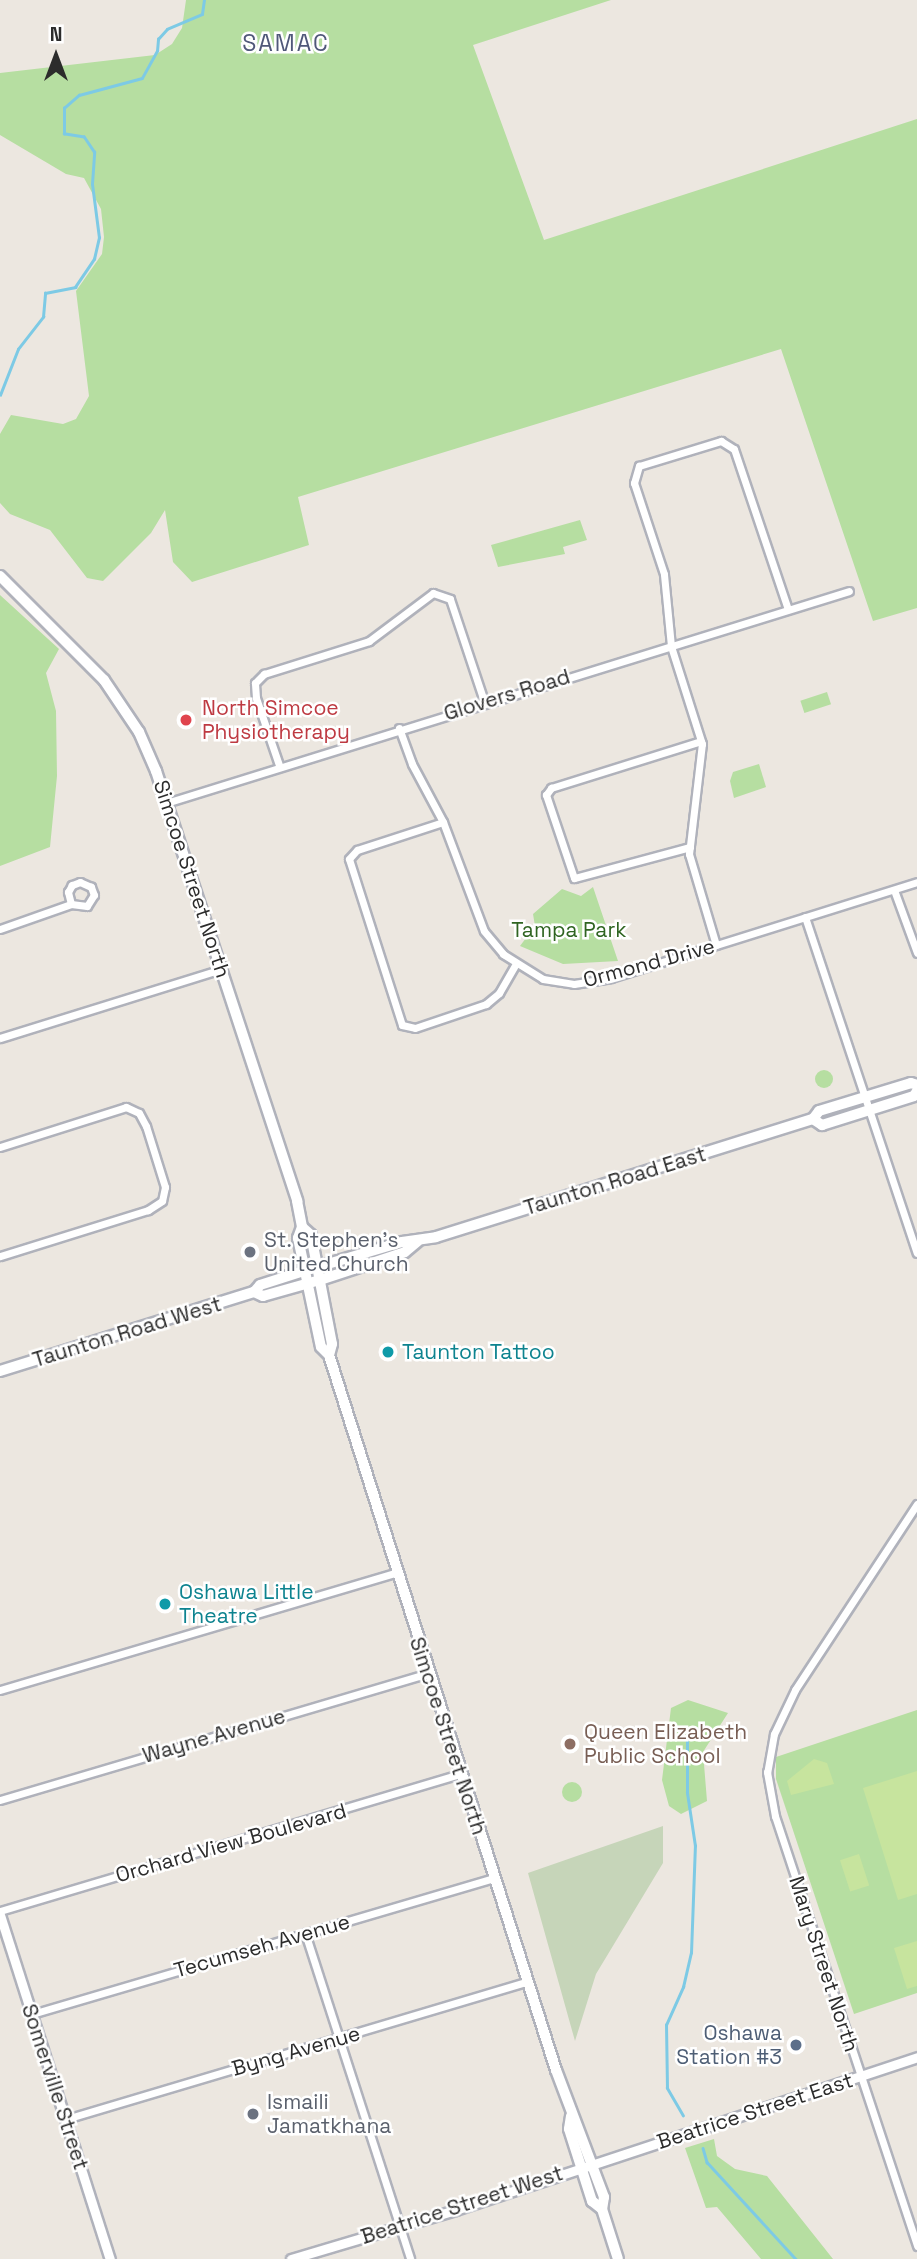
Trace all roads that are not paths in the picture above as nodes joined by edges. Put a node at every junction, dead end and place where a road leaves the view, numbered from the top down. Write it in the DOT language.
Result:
graph roads {
  1 [pos="0,576"];
  2 [pos="849,591"];
  3 [pos="788,609"];
  4 [pos="671,646"];
  5 [pos="484,701"];
  6 [pos="399,728"];
  7 [pos="701,741"];
  8 [pos="278,765"];
  9 [pos="166,803"];
  10 [pos="443,822"];
  11 [pos="690,847"];
  12 [pos="917,883"];
  13 [pos="894,890"];
  14 [pos="71,904"];
  15 [pos="805,917"];
  16 [pos="0,929"];
  17 [pos="716,945"];
  18 [pos="917,953"];
  19 [pos="516,963"];
  20 [pos="222,970"];
  21 [pos="0,1038"];
  22 [pos="917,1085"];
  23 [pos="917,1091"];
  24 [pos="866,1097"];
  25 [pos="870,1110"];
  26 [pos="813,1119"];
  27 [pos="0,1147"];
  28 [pos="303,1227"];
  29 [pos="417,1242"];
  30 [pos="917,1253"];
  31 [pos="0,1256"];
  32 [pos="317,1267"];
  33 [pos="304,1271"];
  34 [pos="320,1280"];
  35 [pos="306,1283"];
  36 [pos="254,1292"];
  37 [pos="329,1355"];
  38 [pos="0,1371"];
  39 [pos="917,1504"];
  40 [pos="396,1573"];
  41 [pos="428,1673"];
  42 [pos="0,1690"];
  43 [pos="461,1774"];
  44 [pos="0,1800"];
  45 [pos="493,1878"];
  46 [pos="0,1913"];
  47 [pos="305,1933"];
  48 [pos="527,1982"];
  49 [pos="32,2014"];
  50 [pos="338,2038"];
  51 [pos="917,2057"];
  52 [pos="861,2076"];
  53 [pos="571,2116"];
  54 [pos="66,2119"];
  55 [pos="593,2163"];
  56 [pos="581,2167"];
  57 [pos="601,2209"];
  58 [pos="400,2227"];
  59 [pos="917,2246"];
  60 [pos="110,2259"];
  61 [pos="291,2259"];
  62 [pos="410,2259"];
  63 [pos="618,2259"];
  1 -- 9 [label="main road, Simcoe Street North"];
  2 -- 3 [label="street, Glovers Road"];
  3 -- 4 [label="street, Glovers Road"];
  3 -- 4 [label="street"];
  4 -- 5 [label="street, Glovers Road"];
  4 -- 7 [label="street"];
  5 -- 6 [label="street, Glovers Road"];
  5 -- 8 [label="street"];
  6 -- 8 [label="street, Glovers Road"];
  6 -- 10 [label="street, Ormond Drive"];
  7 -- 11 [label="street"];
  7 -- 11 [label="street"];
  8 -- 9 [label="street, Glovers Road"];
  9 -- 20 [label="main road, Simcoe Street North"];
  10 -- 19 [label="street, Ormond Drive"];
  10 -- 19 [label="street"];
  11 -- 17 [label="street"];
  12 -- 13 [label="street, Ormond Drive"];
  13 -- 15 [label="street, Ormond Drive"];
  13 -- 18 [label="street"];
  14 -- 16 [label="street"];
  15 -- 17 [label="street, Ormond Drive"];
  15 -- 24 [label="street"];
  17 -- 19 [label="street, Ormond Drive"];
  20 -- 21 [label="street"];
  20 -- 28 [label="main road, Simcoe Street North"];
  22 -- 24 [label="main road, Taunton Road East"];
  23 -- 25 [label="main road, Taunton Road East"];
  24 -- 25 [label="street"];
  24 -- 26 [label="main road, Taunton Road East"];
  25 -- 26 [label="main road, Taunton Road East"];
  25 -- 30 [label="street"];
  26 -- 29 [label="main road, Taunton Road East"];
  27 -- 31 [label="street"];
  28 -- 32 [label="main road, Simcoe Street North"];
  28 -- 33 [label="main road, Simcoe Street North"];
  29 -- 32 [label="main road, Taunton Road East"];
  29 -- 34 [label="main road, Taunton Road East"];
  32 -- 33 [label="main road, Taunton Road East"];
  32 -- 34 [label="main road, Simcoe Street North"];
  33 -- 35 [label="main road, Simcoe Street North"];
  33 -- 36 [label="main road, Taunton Road West"];
  34 -- 35 [label="main road, Taunton Road East"];
  34 -- 37 [label="main road, Simcoe Street North"];
  35 -- 36 [label="main road, Taunton Road West"];
  35 -- 37 [label="main road, Simcoe Street North"];
  36 -- 38 [label="main road, Taunton Road West"];
  37 -- 40 [label="main road, Simcoe Street North"];
  39 -- 52 [label="street, Mary Street North"];
  40 -- 41 [label="main road, Simcoe Street North"];
  40 -- 42 [label="street"];
  41 -- 43 [label="main road, Simcoe Street North"];
  41 -- 44 [label="street, Wayne Avenue"];
  43 -- 45 [label="main road, Simcoe Street North"];
  43 -- 46 [label="street, Orchard View Boulevard"];
  45 -- 47 [label="street, Tecumseh Avenue"];
  45 -- 48 [label="main road, Simcoe Street North"];
  46 -- 49 [label="street, Somerville Street"];
  47 -- 49 [label="street, Tecumseh Avenue"];
  47 -- 50 [label="street"];
  48 -- 50 [label="street, Byng Avenue"];
  48 -- 53 [label="main road, Simcoe Street North"];
  49 -- 54 [label="street, Somerville Street"];
  50 -- 54 [label="street, Byng Avenue"];
  50 -- 58 [label="street"];
  51 -- 52 [label="street, Beatrice Street East"];
  52 -- 55 [label="street, Beatrice Street East"];
  52 -- 59 [label="street, Mary Street North"];
  53 -- 55 [label="main road, Simcoe Street North"];
  53 -- 56 [label="main road, Simcoe Street North"];
  54 -- 60 [label="street, Somerville Street"];
  55 -- 56 [label="street, Beatrice Street West"];
  55 -- 57 [label="main road, Simcoe Street North"];
  56 -- 57 [label="main road, Simcoe Street North"];
  56 -- 58 [label="street, Beatrice Street West"];
  57 -- 63 [label="main road, Simcoe Street North"];
  58 -- 61 [label="street, Beatrice Street West"];
  58 -- 62 [label="street"];
}
